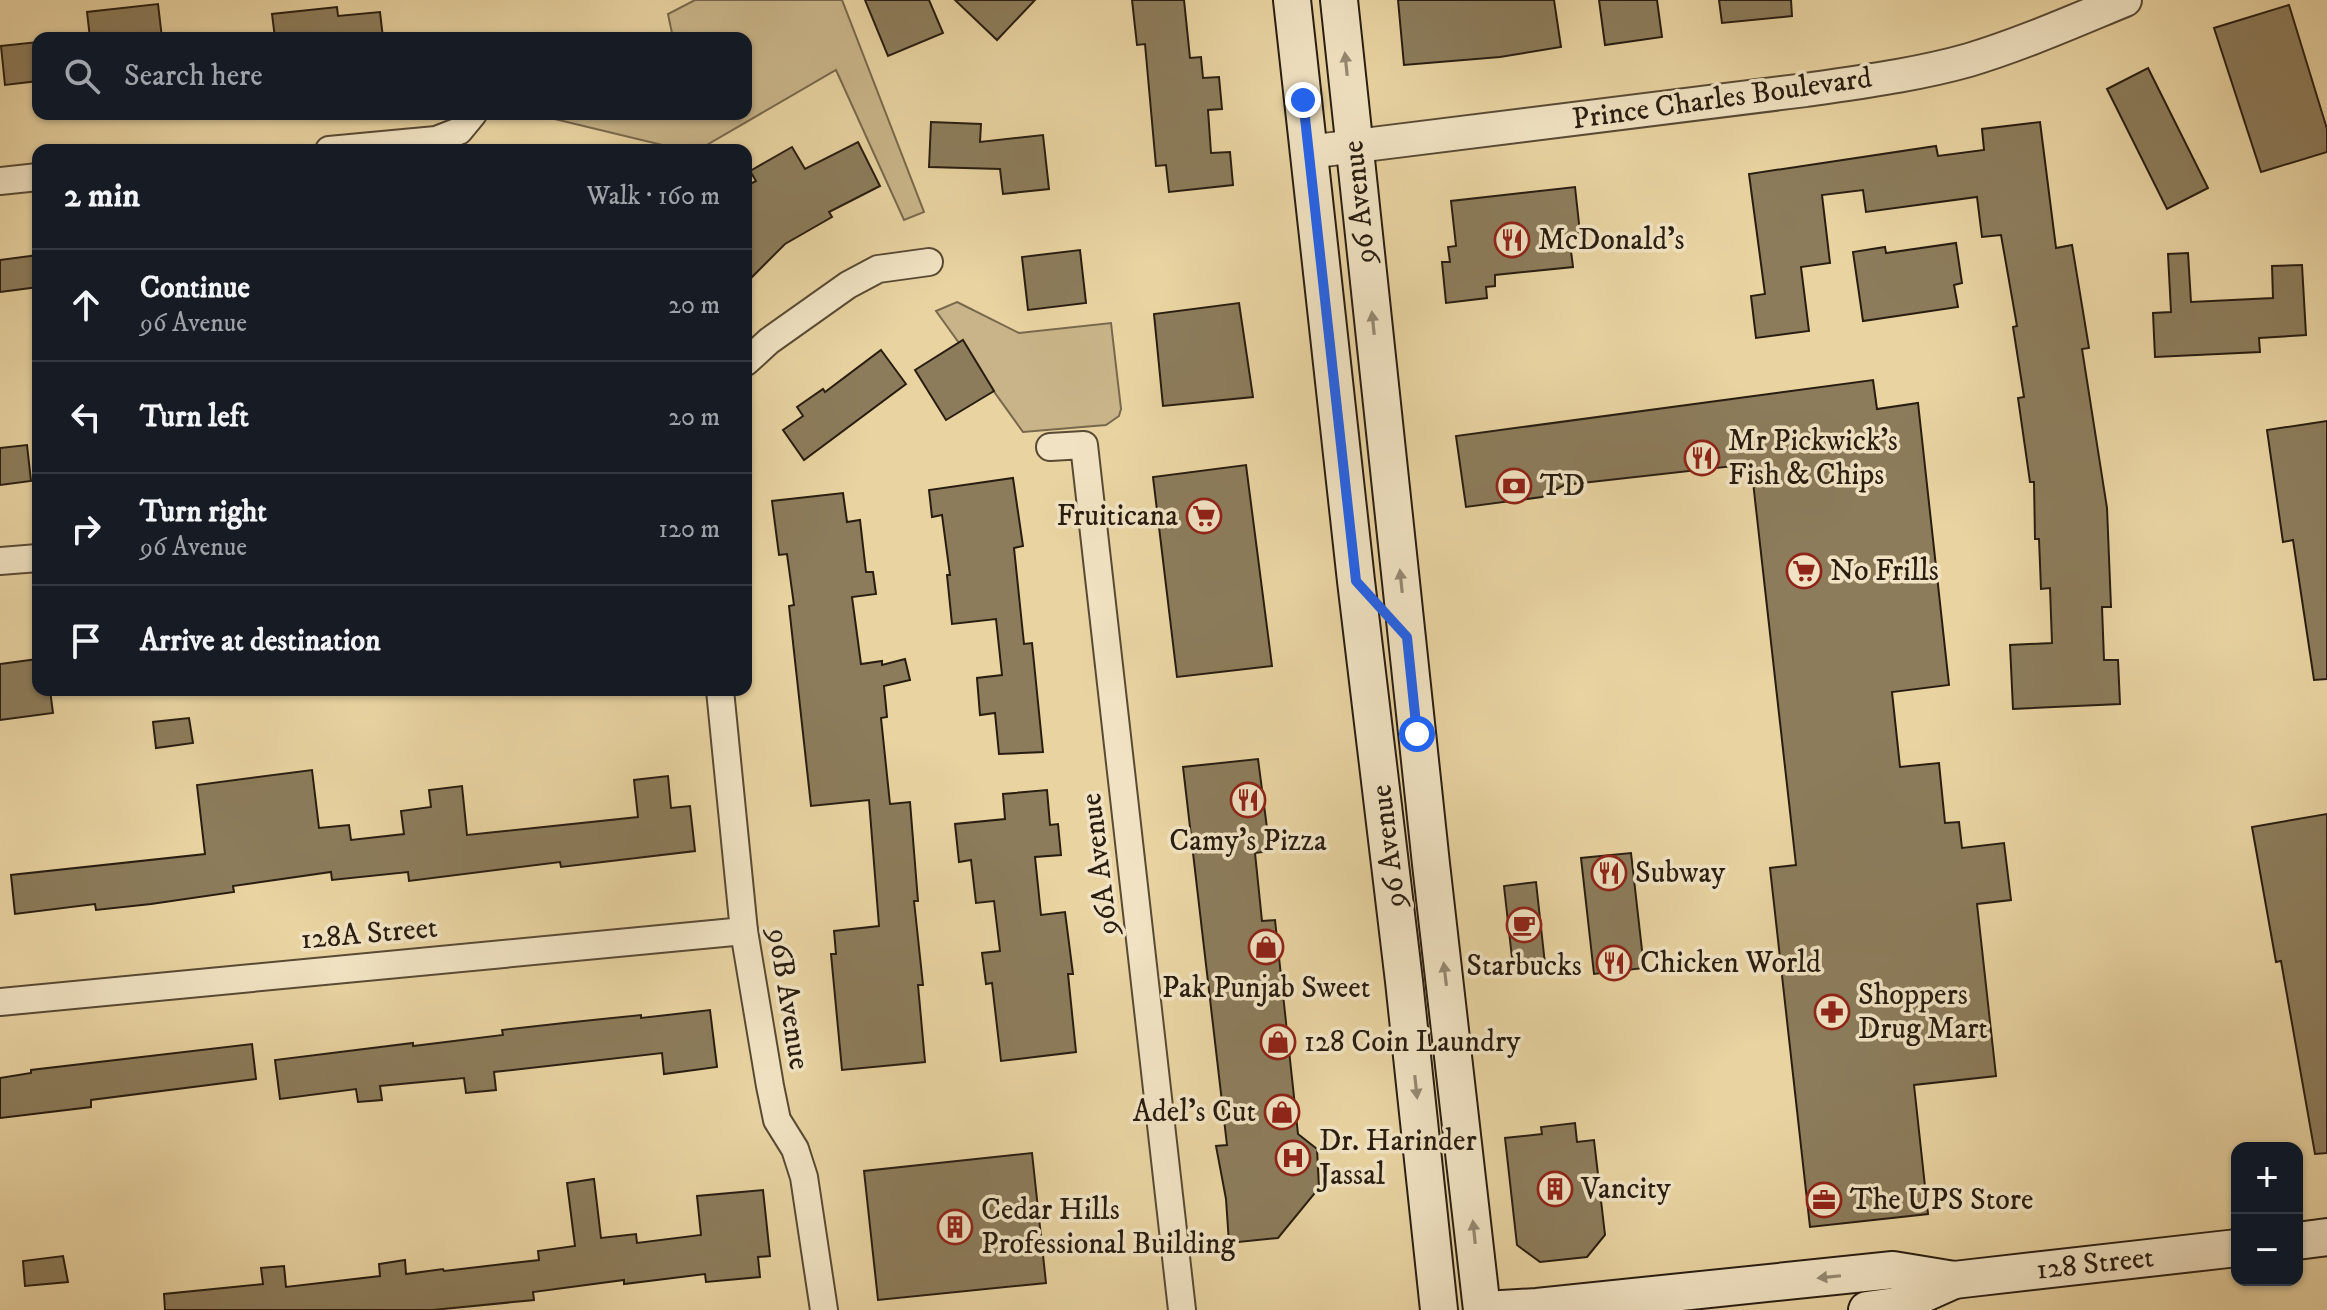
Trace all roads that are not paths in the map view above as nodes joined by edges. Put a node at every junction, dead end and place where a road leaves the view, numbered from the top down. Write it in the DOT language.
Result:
graph roads {
  1 [pos="1292,0"];
  2 [pos="1339,0"];
  3 [pos="2125,0"];
  4 [pos="468,120"];
  5 [pos="393,144"];
  6 [pos="1354,147"];
  7 [pos="1308,152"];
  8 [pos="32,178"];
  9 [pos="0,181"];
  10 [pos="929,262"];
  11 [pos="752,357"];
  12 [pos="1050,447"];
  13 [pos="32,558"];
  14 [pos="0,561"];
  15 [pos="1356,581"];
  16 [pos="1407,637"];
  17 [pos="721,696"];
  18 [pos="1374,718"];
  19 [pos="1425,798"];
  20 [pos="744,931"];
  21 [pos="0,1002"];
  22 [pos="2327,1237"];
  23 [pos="2303,1240"];
  24 [pos="2231,1249"];
  25 [pos="1954,1280"];
  26 [pos="824,1310"];
  27 [pos="1182,1310"];
  28 [pos="1439,1310"];
  29 [pos="1483,1310"];
  30 [pos="1867,1310"];
  1 -- 7 [label="main road, 96 Avenue"];
  6 -- 2 [label="main road, 96 Avenue, one-way"];
  3 -- 6 [label="street, Prince Charles Boulevard"];
  4 -- 5 [label="street"];
  6 -- 7 [label="street, Prince Charles Boulevard"];
  16 -- 6 [label="main road, 96 Avenue, one-way"];
  7 -- 15 [label="main road, 96 Avenue"];
  8 -- 9 [label="street"];
  10 -- 11 [label="street"];
  12 -- 27 [label="street, 96A Avenue"];
  13 -- 14 [label="street"];
  15 -- 16 [label="main road"];
  15 -- 18 [label="main road, 96 Avenue"];
  16 -- 19 [label="main road, 96 Avenue"];
  17 -- 20 [label="street, 96B Avenue"];
  18 -- 19 [label="main road"];
  18 -- 28 [label="main road, 96 Avenue, one-way"];
  29 -- 19 [label="main road, 96 Avenue, one-way"];
  20 -- 21 [label="street, 128A Street"];
  20 -- 26 [label="street, 96B Avenue"];
  22 -- 23 [label="main road"];
  24 -- 25 [label="main road, 128 Street"];
  25 -- 29 [label="main road, 128 Street, one-way"];
  25 -- 30 [label="main road, 128 Street"];
}
